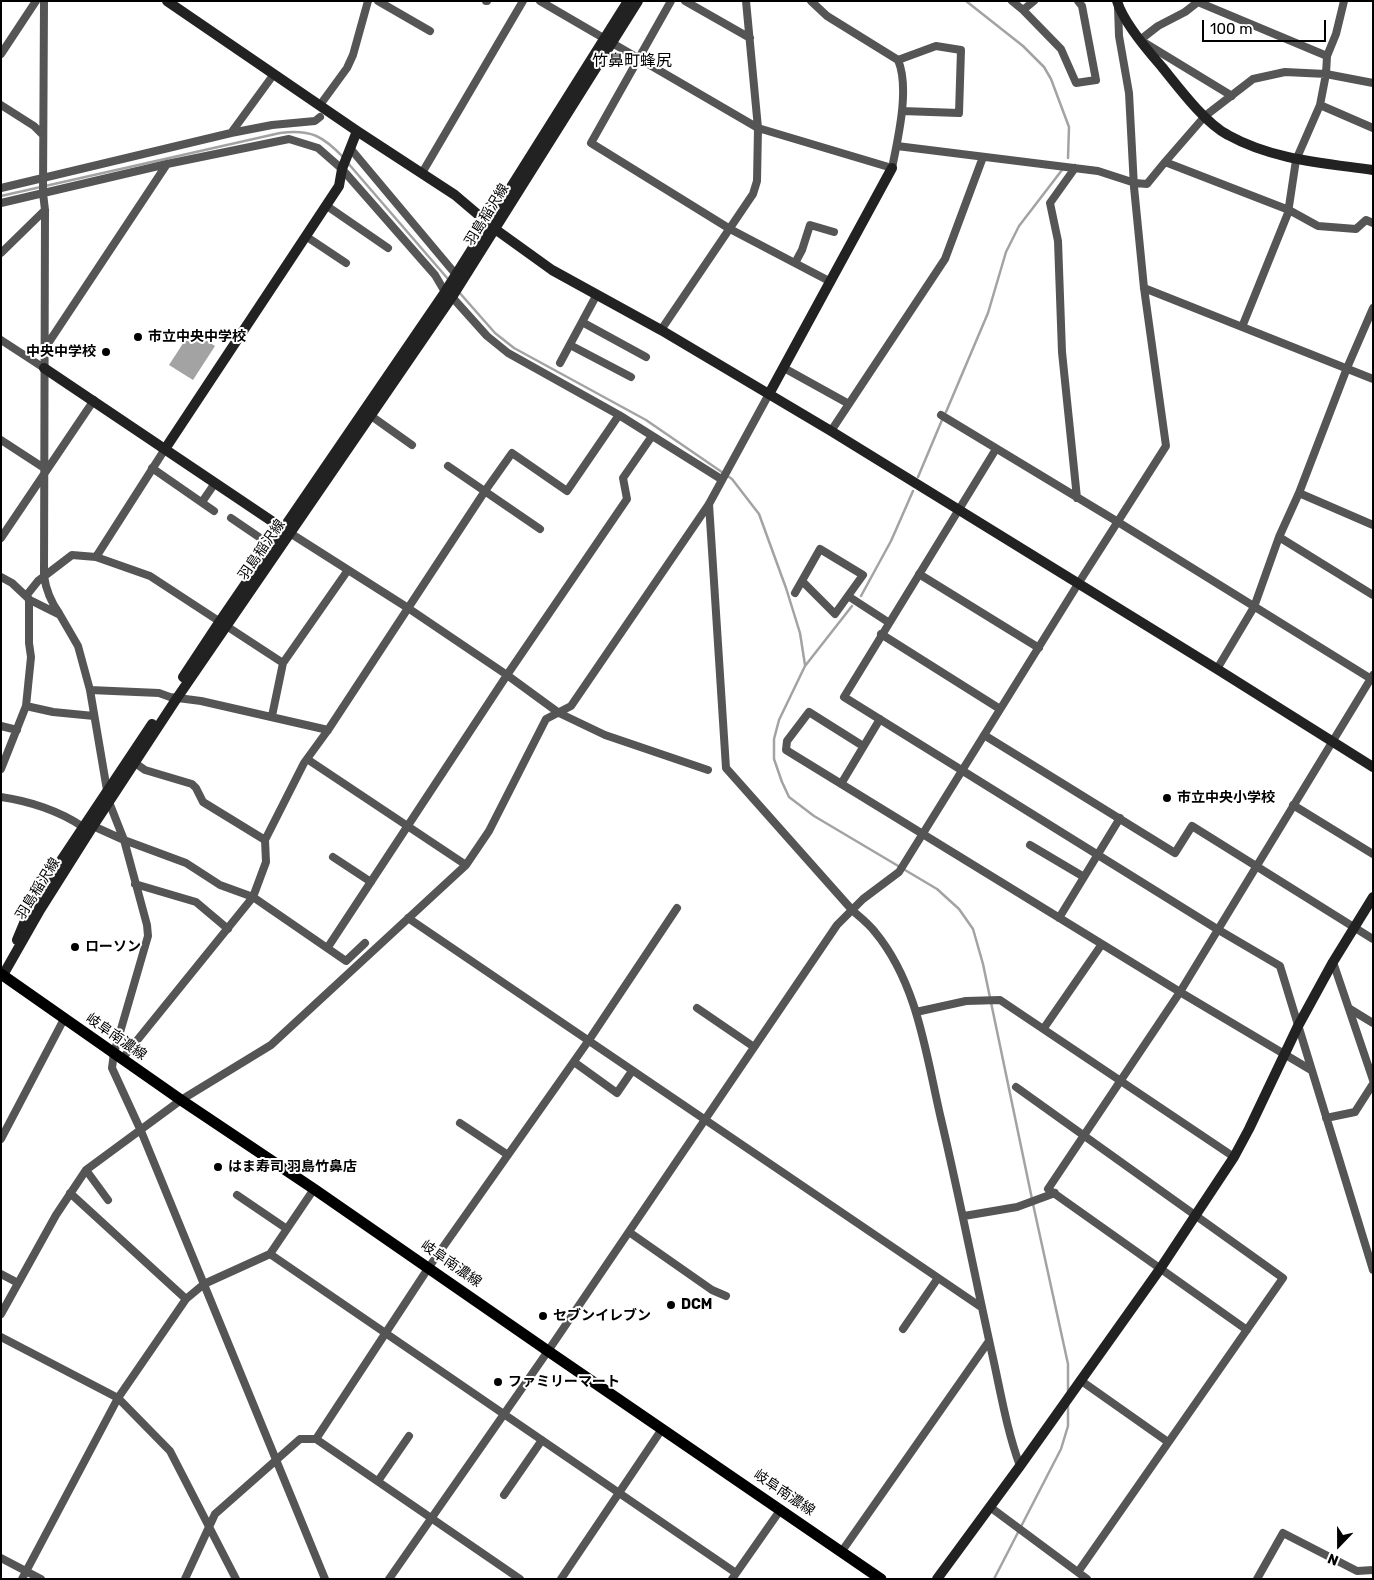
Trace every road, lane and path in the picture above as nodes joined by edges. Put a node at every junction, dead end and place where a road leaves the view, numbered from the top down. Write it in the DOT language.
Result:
graph roads {
  1 [pos="36,1"];
  2 [pos="44,1"];
  3 [pos="167,1"];
  4 [pos="368,1"];
  5 [pos="378,1"];
  6 [pos="523,1"];
  7 [pos="540,1"];
  8 [pos="628,1"];
  9 [pos="638,1"];
  10 [pos="671,1"];
  11 [pos="685,1"];
  12 [pos="746,1"];
  13 [pos="811,1"];
  14 [pos="1012,1"];
  15 [pos="1034,1"];
  16 [pos="1078,1"];
  17 [pos="1344,1"];
  18 [pos="1198,2"];
  19 [pos="1117,3"];
  20 [pos="1023,10"];
  21 [pos="430,31"];
  22 [pos="750,38"];
  23 [pos="609,40"];
  24 [pos="1140,40"];
  25 [pos="1,54"];
  26 [pos="1327,56"];
  27 [pos="638,59"];
  28 [pos="898,60"];
  29 [pos="274,74"];
  30 [pos="1326,74"];
  31 [pos="1373,83"];
  32 [pos="1232,96"];
  33 [pos="1,105"];
  34 [pos="320,105"];
  35 [pos="1320,106"];
  36 [pos="902,111"];
  37 [pos="1205,116"];
  38 [pos="320,117"];
  39 [pos="758,128"];
  40 [pos="1373,128"];
  41 [pos="357,131"];
  42 [pos="231,133"];
  43 [pos="43,135"];
  44 [pos="897,146"];
  45 [pos="983,157"];
  46 [pos="346,160"];
  47 [pos="1296,160"];
  48 [pos="1165,162"];
  49 [pos="167,164"];
  50 [pos="892,168"];
  51 [pos="1075,168"];
  52 [pos="1373,170"];
  53 [pos="422,173"];
  54 [pos="1135,183"];
  55 [pos="43,186"];
  56 [pos="1,188"];
  57 [pos="1,203"];
  58 [pos="327,206"];
  59 [pos="45,210"];
  60 [pos="1289,210"];
  61 [pos="1373,223"];
  62 [pos="491,226"];
  63 [pos="730,229"];
  64 [pos="834,232"];
  65 [pos="307,237"];
  66 [pos="388,248"];
  67 [pos="1,253"];
  68 [pos="346,263"];
  69 [pos="795,263"];
  70 [pos="831,282"];
  71 [pos="454,286"];
  72 [pos="1144,288"];
  73 [pos="596,296"];
  74 [pos="1373,308"];
  75 [pos="582,322"];
  76 [pos="1242,326"];
  77 [pos="661,330"];
  78 [pos="1,340"];
  79 [pos="570,344"];
  80 [pos="44,348"];
  81 [pos="646,357"];
  82 [pos="560,363"];
  83 [pos="44,368"];
  84 [pos="784,368"];
  85 [pos="1347,368"];
  86 [pos="631,377"];
  87 [pos="1373,379"];
  88 [pos="769,394"];
  89 [pos="94,400"];
  90 [pos="849,404"];
  91 [pos="367,413"];
  92 [pos="941,415"];
  93 [pos="619,416"];
  94 [pos="831,431"];
  95 [pos="652,436"];
  96 [pos="1,440"];
  97 [pos="412,445"];
  98 [pos="165,449"];
  99 [pos="996,450"];
  100 [pos="448,466"];
  101 [pos="152,468"];
  102 [pos="44,472"];
  103 [pos="723,476"];
  104 [pos="214,482"];
  105 [pos="485,491"];
  106 [pos="1299,493"];
  107 [pos="1077,498"];
  108 [pos="202,502"];
  109 [pos="709,504"];
  110 [pos="958,510"];
  111 [pos="214,511"];
  112 [pos="230,518"];
  113 [pos="1118,522"];
  114 [pos="1373,525"];
  115 [pos="540,529"];
  116 [pos="287,531"];
  117 [pos="1279,537"];
  118 [pos="1,538"];
  119 [pos="275,548"];
  120 [pos="96,557"];
  121 [pos="348,570"];
  122 [pos="919,574"];
  123 [pos="44,576"];
  124 [pos="1,577"];
  125 [pos="802,581"];
  126 [pos="1078,584"];
  127 [pos="795,593"];
  128 [pos="1373,595"];
  129 [pos="848,596"];
  130 [pos="28,599"];
  131 [pos="1254,606"];
  132 [pos="408,608"];
  133 [pos="60,615"];
  134 [pos="888,622"];
  135 [pos="223,623"];
  136 [pos="881,634"];
  137 [pos="1039,648"];
  138 [pos="283,664"];
  139 [pos="1217,669"];
  140 [pos="507,675"];
  141 [pos="1372,678"];
  142 [pos="90,690"];
  143 [pos="174,697"];
  144 [pos="26,706"];
  145 [pos="1000,709"];
  146 [pos="558,713"];
  147 [pos="94,716"];
  148 [pos="272,716"];
  149 [pos="880,719"];
  150 [pos="1,726"];
  151 [pos="17,730"];
  152 [pos="328,730"];
  153 [pos="984,735"];
  154 [pos="1332,742"];
  155 [pos="863,746"];
  156 [pos="307,759"];
  157 [pos="134,763"];
  158 [pos="1373,767"];
  159 [pos="1,768"];
  160 [pos="708,770"];
  161 [pos="962,770"];
  162 [pos="841,784"];
  163 [pos="107,790"];
  164 [pos="1,797"];
  165 [pos="109,802"];
  166 [pos="1293,805"];
  167 [pos="1120,818"];
  168 [pos="88,826"];
  169 [pos="408,826"];
  170 [pos="922,834"];
  171 [pos="124,840"];
  172 [pos="266,840"];
  173 [pos="1030,845"];
  174 [pos="1373,854"];
  175 [pos="1098,855"];
  176 [pos="333,857"];
  177 [pos="466,865"];
  178 [pos="1256,866"];
  179 [pos="1084,877"];
  180 [pos="371,882"];
  181 [pos="134,884"];
  182 [pos="253,897"];
  183 [pos="1373,897"];
  184 [pos="677,908"];
  185 [pos="853,911"];
  186 [pos="408,918"];
  187 [pos="1059,918"];
  188 [pos="1354,928"];
  189 [pos="228,929"];
  190 [pos="1217,929"];
  191 [pos="1373,939"];
  192 [pos="365,943"];
  193 [pos="1102,944"];
  194 [pos="328,947"];
  195 [pos="1333,962"];
  196 [pos="2,976"];
  197 [pos="1180,992"];
  198 [pos="698,1008"];
  199 [pos="1350,1009"];
  200 [pos="916,1012"];
  201 [pos="64,1019"];
  202 [pos="1373,1023"];
  203 [pos="1298,1026"];
  204 [pos="1044,1028"];
  205 [pos="589,1040"];
  206 [pos="754,1047"];
  207 [pos="1284,1055"];
  208 [pos="118,1056"];
  209 [pos="574,1062"];
  210 [pos="1311,1070"];
  211 [pos="632,1071"];
  212 [pos="1120,1080"];
  213 [pos="1373,1080"];
  214 [pos="1373,1084"];
  215 [pos="1016,1087"];
  216 [pos="181,1100"];
  217 [pos="1326,1118"];
  218 [pos="1,1119"];
  219 [pos="706,1120"];
  220 [pos="10,1123"];
  221 [pos="460,1123"];
  222 [pos="141,1131"];
  223 [pos="1083,1136"];
  224 [pos="1,1139"];
  225 [pos="508,1155"];
  226 [pos="1234,1157"];
  227 [pos="86,1170"];
  228 [pos="314,1189"];
  229 [pos="70,1193"];
  230 [pos="1055,1193"];
  231 [pos="237,1194"];
  232 [pos="108,1200"];
  233 [pos="964,1216"];
  234 [pos="1196,1216"];
  235 [pos="287,1229"];
  236 [pos="629,1232"];
  237 [pos="270,1254"];
  238 [pos="429,1267"];
  239 [pos="1160,1268"];
  240 [pos="1373,1270"];
  241 [pos="1,1274"];
  242 [pos="938,1278"];
  243 [pos="18,1282"];
  244 [pos="204,1284"];
  245 [pos="726,1296"];
  246 [pos="186,1299"];
  247 [pos="981,1308"];
  248 [pos="1,1314"];
  249 [pos="903,1329"];
  250 [pos="1247,1330"];
  251 [pos="385,1333"];
  252 [pos="1,1337"];
  253 [pos="989,1341"];
  254 [pos="548,1352"];
  255 [pos="1080,1381"];
  256 [pos="118,1398"];
  257 [pos="504,1415"];
  258 [pos="662,1429"];
  259 [pos="409,1436"];
  260 [pos="316,1439"];
  261 [pos="542,1440"];
  262 [pos="1168,1442"];
  263 [pos="277,1460"];
  264 [pos="1020,1466"];
  265 [pos="378,1481"];
  266 [pos="619,1493"];
  267 [pos="504,1496"];
  268 [pos="990,1507"];
  269 [pos="781,1509"];
  270 [pos="430,1517"];
  271 [pos="208,1528"];
  272 [pos="842,1551"];
  273 [pos="1,1558"];
  274 [pos="26,1570"];
  275 [pos="1373,1570"];
  276 [pos="1078,1572"];
  277 [pos="734,1576"];
  278 [pos="22,1579"];
  279 [pos="41,1579"];
  280 [pos="185,1579"];
  281 [pos="236,1579"];
  282 [pos="326,1579"];
  283 [pos="389,1579"];
  284 [pos="520,1579"];
  285 [pos="561,1579"];
  286 [pos="881,1579"];
  287 [pos="937,1579"];
  288 [pos="1087,1579"];
  289 [pos="1257,1579"];
  1 -- 25 [label="street"];
  2 -- 43 [label="street"];
  3 -- 29 [label="street"];
  4 -- 34 [label="street"];
  5 -- 21 [label="street"];
  6 -- 53 [label="street"];
  7 -- 23 [label="street"];
  8 -- 23 [label="street, 羽島稲沢線"];
  9 -- 23 [label="street, 羽島稲沢線"];
  10 -- 27 [label="street"];
  11 -- 22 [label="street"];
  12 -- 22 [label="street"];
  13 -- 28 [label="street"];
  14 -- 20 [label="street"];
  15 -- 20 [label="street"];
  16 -- 20 [label="street"];
  17 -- 26 [label="street"];
  18 -- 24 [label="street"];
  18 -- 26 [label="street"];
  19 -- 24 [label="street"];
  19 -- 54 [label="street"];
  22 -- 39 [label="street"];
  23 -- 27 [label="street"];
  23 -- 62 [label="street, 羽島稲沢線"];
  24 -- 32 [label="street"];
  24 -- 37 [label="street"];
  26 -- 30 [label="street"];
  27 -- 39 [label="street"];
  27 -- 63 [label="street"];
  28 -- 36 [label="street"];
  28 -- 36 [label="street"];
  29 -- 34 [label="street"];
  29 -- 42 [label="street"];
  30 -- 31 [label="street"];
  30 -- 32 [label="street"];
  30 -- 35 [label="street"];
  32 -- 37 [label="street"];
  33 -- 43 [label="street"];
  34 -- 41 [label="street"];
  35 -- 40 [label="street"];
  35 -- 47 [label="street"];
  36 -- 44 [label="street"];
  37 -- 47 [label="street"];
  37 -- 48 [label="street"];
  38 -- 42 [label="street"];
  39 -- 50 [label="street"];
  39 -- 63 [label="street"];
  41 -- 46 [label="street"];
  41 -- 53 [label="street"];
  42 -- 55 [label="street"];
  43 -- 55 [label="street"];
  44 -- 45 [label="street"];
  44 -- 50 [label="street"];
  45 -- 51 [label="street"];
  45 -- 90 [label="street"];
  46 -- 49 [label="street"];
  46 -- 58 [label="street"];
  46 -- 71 [label="street"];
  46 -- 71 [label="street"];
  47 -- 52 [label="street"];
  47 -- 60 [label="street"];
  48 -- 54 [label="street"];
  48 -- 60 [label="street"];
  49 -- 55 [label="street"];
  49 -- 80 [label="street"];
  50 -- 70 [label="street"];
  51 -- 54 [label="street"];
  51 -- 107 [label="street"];
  53 -- 62 [label="street"];
  54 -- 72 [label="street"];
  55 -- 56 [label="street"];
  55 -- 57 [label="street"];
  55 -- 59 [label="street"];
  58 -- 65 [label="street"];
  58 -- 66 [label="street"];
  59 -- 67 [label="street"];
  59 -- 80 [label="street"];
  60 -- 61 [label="street"];
  60 -- 76 [label="street"];
  62 -- 71 [label="street, 羽島稲沢線"];
  62 -- 73 [label="street"];
  63 -- 69 [label="street"];
  63 -- 77 [label="street"];
  64 -- 69 [label="street"];
  65 -- 68 [label="street"];
  65 -- 98 [label="street"];
  69 -- 70 [label="street"];
  70 -- 84 [label="street"];
  71 -- 91 [label="street, 羽島稲沢線"];
  71 -- 93 [label="street"];
  72 -- 76 [label="street"];
  72 -- 113 [label="street"];
  73 -- 75 [label="street"];
  73 -- 77 [label="street"];
  74 -- 85 [label="street"];
  75 -- 79 [label="street"];
  75 -- 81 [label="street"];
  76 -- 85 [label="street"];
  77 -- 88 [label="street"];
  78 -- 83 [label="street"];
  79 -- 82 [label="street"];
  79 -- 86 [label="street"];
  80 -- 83 [label="street"];
  83 -- 89 [label="street"];
  83 -- 102 [label="street"];
  84 -- 88 [label="street"];
  84 -- 90 [label="street"];
  85 -- 87 [label="street"];
  85 -- 106 [label="street"];
  88 -- 94 [label="street"];
  88 -- 103 [label="street"];
  89 -- 98 [label="street"];
  89 -- 102 [label="street"];
  90 -- 94 [label="street"];
  91 -- 97 [label="street"];
  91 -- 116 [label="street, 羽島稲沢線"];
  92 -- 99 [label="street"];
  93 -- 95 [label="street"];
  93 -- 105 [label="street"];
  94 -- 110 [label="street"];
  95 -- 103 [label="street"];
  95 -- 140 [label="street"];
  96 -- 102 [label="street"];
  98 -- 101 [label="street"];
  98 -- 104 [label="street"];
  99 -- 107 [label="street"];
  99 -- 110 [label="street"];
  100 -- 105 [label="street"];
  101 -- 108 [label="street"];
  101 -- 120 [label="street"];
  102 -- 118 [label="street"];
  102 -- 123 [label="street"];
  103 -- 109 [label="street"];
  104 -- 108 [label="street"];
  104 -- 116 [label="street"];
  105 -- 115 [label="street"];
  105 -- 132 [label="street"];
  106 -- 114 [label="street"];
  106 -- 117 [label="street"];
  107 -- 113 [label="street"];
  108 -- 111 [label="street"];
  109 -- 146 [label="street"];
  109 -- 185 [label="street"];
  110 -- 122 [label="street"];
  110 -- 126 [label="street"];
  112 -- 119 [label="street"];
  113 -- 126 [label="street"];
  113 -- 131 [label="street"];
  116 -- 119 [label="street, 羽島稲沢線"];
  116 -- 121 [label="street"];
  117 -- 128 [label="street"];
  117 -- 131 [label="street"];
  119 -- 135 [label="street, 羽島稲沢線"];
  120 -- 123 [label="street"];
  120 -- 135 [label="street"];
  121 -- 132 [label="street"];
  121 -- 138 [label="street"];
  122 -- 134 [label="street"];
  122 -- 137 [label="street"];
  123 -- 130 [label="street"];
  123 -- 133 [label="street"];
  124 -- 130 [label="street"];
  125 -- 127 [label="street"];
  125 -- 129 [label="street"];
  125 -- 129 [label="street"];
  126 -- 137 [label="street"];
  126 -- 139 [label="street"];
  129 -- 134 [label="street"];
  130 -- 133 [label="street"];
  130 -- 144 [label="street"];
  131 -- 139 [label="street"];
  131 -- 141 [label="street"];
  132 -- 140 [label="street"];
  132 -- 152 [label="street"];
  133 -- 142 [label="street"];
  134 -- 136 [label="street"];
  135 -- 138 [label="street"];
  135 -- 143 [label="street, 羽島稲沢線"];
  136 -- 145 [label="street"];
  136 -- 149 [label="street"];
  137 -- 145 [label="street"];
  138 -- 148 [label="street"];
  139 -- 154 [label="street"];
  140 -- 146 [label="street"];
  140 -- 169 [label="street"];
  141 -- 154 [label="street"];
  142 -- 143 [label="street"];
  142 -- 147 [label="street"];
  143 -- 148 [label="street"];
  143 -- 157 [label="street, 羽島稲沢線"];
  143 -- 163 [label="street, 羽島稲沢線"];
  144 -- 147 [label="street"];
  144 -- 151 [label="street"];
  145 -- 153 [label="street"];
  146 -- 160 [label="street"];
  146 -- 177 [label="street"];
  147 -- 163 [label="street"];
  148 -- 152 [label="street"];
  149 -- 155 [label="street"];
  149 -- 161 [label="street"];
  150 -- 151 [label="street"];
  151 -- 159 [label="street"];
  152 -- 156 [label="street"];
  153 -- 161 [label="street"];
  153 -- 167 [label="street"];
  154 -- 158 [label="street"];
  154 -- 166 [label="street"];
  155 -- 162 [label="street"];
  155 -- 162 [label="street"];
  156 -- 169 [label="street"];
  156 -- 172 [label="street"];
  157 -- 165 [label="street, 羽島稲沢線"];
  157 -- 172 [label="street"];
  161 -- 170 [label="street"];
  161 -- 175 [label="street"];
  162 -- 170 [label="street"];
  163 -- 165 [label="street"];
  163 -- 168 [label="street, 羽島稲沢線"];
  164 -- 168 [label="street"];
  165 -- 168 [label="street, 羽島稲沢線"];
  165 -- 171 [label="street"];
  166 -- 174 [label="street"];
  166 -- 178 [label="street"];
  167 -- 175 [label="street"];
  167 -- 178 [label="street"];
  168 -- 171 [label="street"];
  168 -- 196 [label="street, 羽島稲沢線"];
  169 -- 177 [label="street"];
  169 -- 180 [label="street"];
  170 -- 185 [label="street"];
  170 -- 187 [label="street"];
  171 -- 181 [label="street"];
  171 -- 182 [label="street"];
  172 -- 182 [label="street"];
  173 -- 179 [label="street"];
  175 -- 179 [label="street"];
  175 -- 190 [label="street"];
  176 -- 180 [label="street"];
  177 -- 186 [label="street"];
  178 -- 188 [label="street"];
  178 -- 190 [label="street"];
  179 -- 187 [label="street"];
  180 -- 194 [label="street"];
  181 -- 189 [label="street"];
  181 -- 208 [label="street"];
  182 -- 189 [label="street"];
  182 -- 194 [label="street"];
  183 -- 188 [label="street"];
  184 -- 205 [label="street"];
  185 -- 200 [label="street"];
  185 -- 206 [label="street"];
  186 -- 205 [label="street"];
  186 -- 216 [label="street"];
  187 -- 193 [label="street"];
  188 -- 191 [label="street"];
  188 -- 195 [label="street"];
  189 -- 208 [label="street"];
  190 -- 197 [label="street"];
  190 -- 203 [label="street"];
  192 -- 194 [label="street"];
  193 -- 197 [label="street"];
  193 -- 204 [label="street"];
  195 -- 199 [label="street"];
  195 -- 203 [label="street"];
  196 -- 201 [label="main road, 岐阜南濃線"];
  197 -- 207 [label="street"];
  197 -- 212 [label="street"];
  198 -- 206 [label="street"];
  199 -- 202 [label="street"];
  199 -- 213 [label="street"];
  200 -- 204 [label="street"];
  200 -- 233 [label="street"];
  201 -- 208 [label="main road, 岐阜南濃線"];
  201 -- 220 [label="street"];
  203 -- 207 [label="street"];
  203 -- 210 [label="street"];
  204 -- 212 [label="street"];
  205 -- 209 [label="street"];
  205 -- 211 [label="street"];
  206 -- 219 [label="street"];
  207 -- 210 [label="street"];
  207 -- 226 [label="street"];
  208 -- 216 [label="main road, 岐阜南濃線"];
  208 -- 222 [label="street"];
  209 -- 211 [label="street"];
  209 -- 225 [label="street"];
  210 -- 217 [label="street"];
  211 -- 219 [label="street"];
  212 -- 223 [label="street"];
  212 -- 226 [label="street"];
  214 -- 217 [label="street"];
  215 -- 223 [label="street"];
  216 -- 222 [label="street"];
  216 -- 228 [label="main road, 岐阜南濃線"];
  217 -- 240 [label="street"];
  218 -- 220 [label="street"];
  219 -- 236 [label="street"];
  219 -- 242 [label="street"];
  220 -- 224 [label="street"];
  221 -- 225 [label="street"];
  222 -- 227 [label="street"];
  222 -- 244 [label="street"];
  223 -- 230 [label="street"];
  223 -- 234 [label="street"];
  225 -- 238 [label="street"];
  226 -- 234 [label="street"];
  227 -- 229 [label="street"];
  227 -- 232 [label="street"];
  228 -- 235 [label="street"];
  228 -- 238 [label="main road, 岐阜南濃線"];
  229 -- 243 [label="street"];
  229 -- 246 [label="street"];
  230 -- 233 [label="street"];
  230 -- 239 [label="street"];
  231 -- 235 [label="street"];
  233 -- 247 [label="street"];
  234 -- 239 [label="street"];
  234 -- 250 [label="street"];
  235 -- 237 [label="street"];
  236 -- 245 [label="street"];
  236 -- 254 [label="street"];
  237 -- 244 [label="street"];
  237 -- 251 [label="street"];
  238 -- 251 [label="street"];
  238 -- 254 [label="main road, 岐阜南濃線"];
  239 -- 250 [label="street"];
  239 -- 255 [label="street"];
  241 -- 243 [label="street"];
  242 -- 247 [label="street"];
  242 -- 249 [label="street"];
  243 -- 248 [label="street"];
  244 -- 246 [label="street"];
  244 -- 263 [label="street"];
  246 -- 256 [label="street"];
  247 -- 253 [label="street"];
  250 -- 262 [label="street"];
  251 -- 257 [label="street"];
  251 -- 260 [label="street"];
  252 -- 256 [label="street"];
  253 -- 264 [label="street"];
  253 -- 272 [label="street"];
  254 -- 257 [label="street"];
  254 -- 258 [label="main road, 岐阜南濃線"];
  255 -- 262 [label="street"];
  255 -- 264 [label="street"];
  256 -- 271 [label="street"];
  256 -- 274 [label="street"];
  257 -- 261 [label="street"];
  257 -- 270 [label="street"];
  258 -- 266 [label="street"];
  258 -- 269 [label="main road, 岐阜南濃線"];
  259 -- 265 [label="street"];
  260 -- 263 [label="street"];
  260 -- 265 [label="street"];
  261 -- 266 [label="street"];
  261 -- 267 [label="street"];
  262 -- 276 [label="street"];
  263 -- 271 [label="street"];
  263 -- 282 [label="street"];
  264 -- 268 [label="street"];
  265 -- 270 [label="street"];
  266 -- 277 [label="street"];
  266 -- 285 [label="street"];
  268 -- 276 [label="street"];
  268 -- 287 [label="street"];
  269 -- 272 [label="main road, 岐阜南濃線"];
  269 -- 277 [label="street"];
  270 -- 283 [label="street"];
  270 -- 284 [label="street"];
  271 -- 280 [label="street"];
  271 -- 281 [label="street"];
  272 -- 286 [label="main road, 岐阜南濃線"];
  273 -- 274 [label="street"];
  274 -- 278 [label="street"];
  274 -- 279 [label="street"];
  275 -- 289 [label="street"];
  276 -- 288 [label="street"];
}
